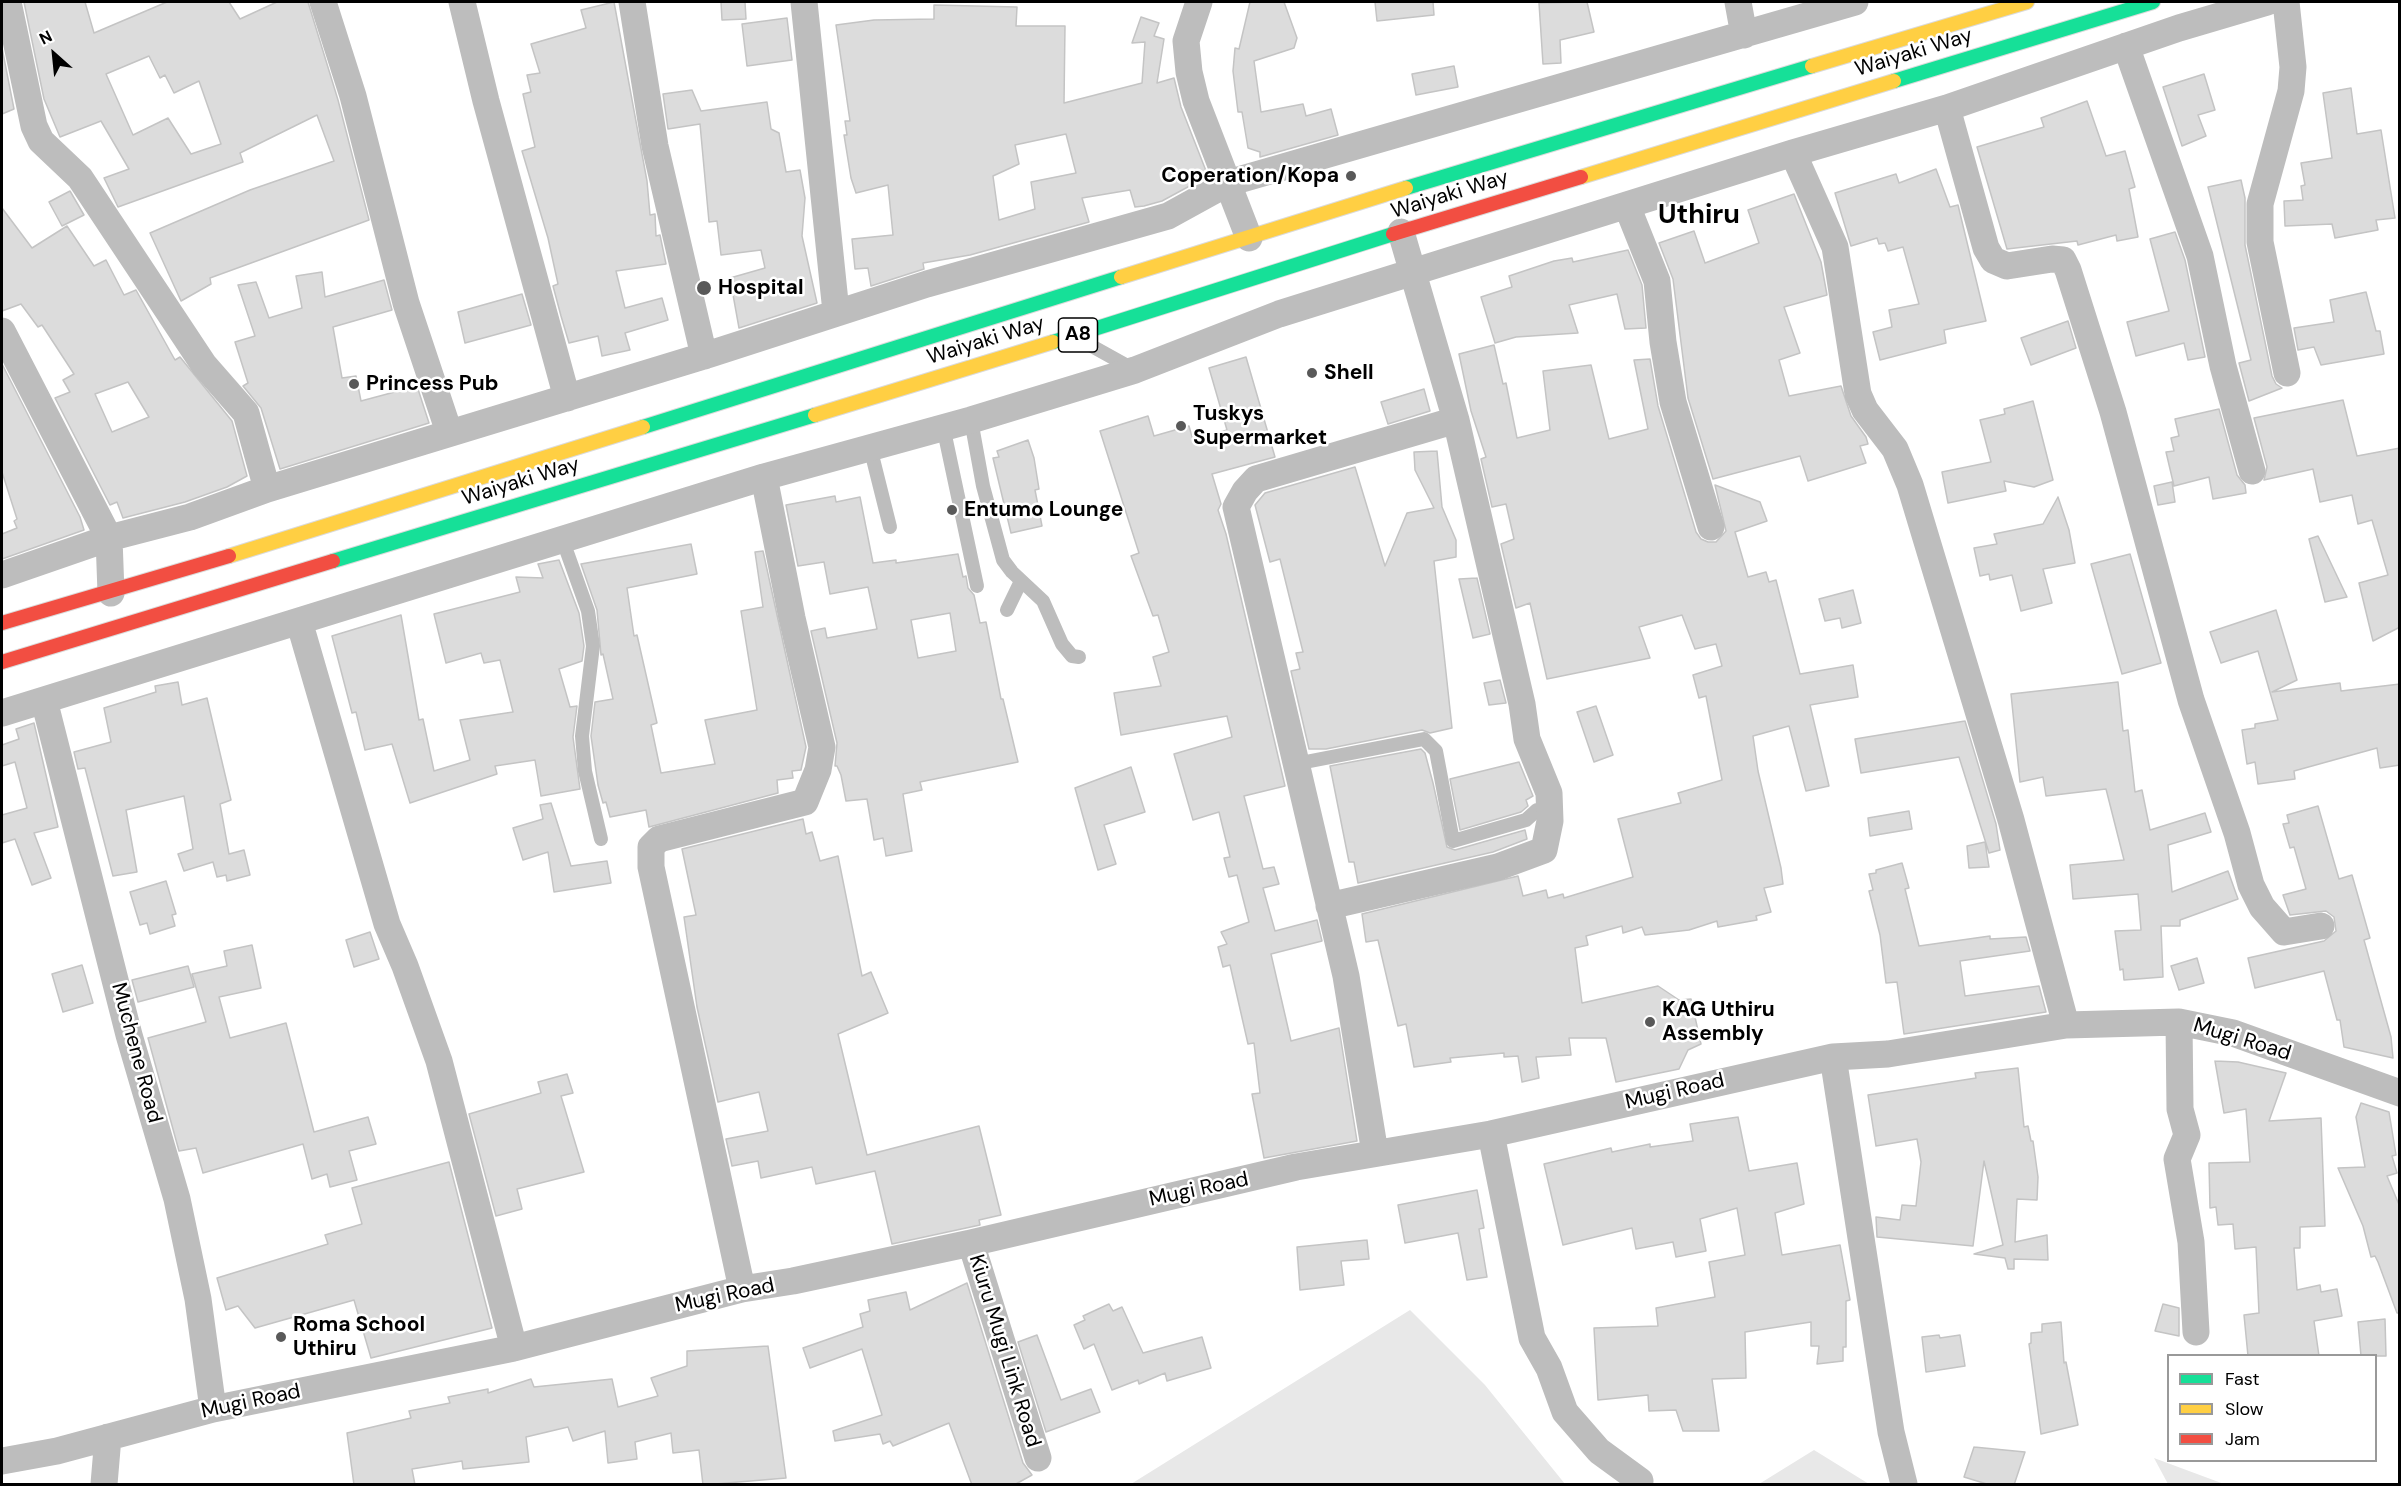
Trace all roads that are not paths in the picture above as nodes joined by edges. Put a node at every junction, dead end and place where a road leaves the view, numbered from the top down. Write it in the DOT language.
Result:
graph roads {
  1 [pos="8,2"];
  2 [pos="323,2"];
  3 [pos="462,2"];
  4 [pos="632,2"];
  5 [pos="804,2"];
  6 [pos="1199,2"];
  7 [pos="1738,2"];
  8 [pos="1855,2"];
  9 [pos="2027,2"];
  10 [pos="2153,2"];
  11 [pos="2267,2"];
  12 [pos="2286,2"];
  13 [pos="1744,35"];
  14 [pos="2126,46"];
  15 [pos="1947,108"];
  16 [pos="1793,153"];
  17 [pos="1228,183"];
  18 [pos="1627,206"];
  19 [pos="1401,232"];
  20 [pos="1249,238"];
  21 [pos="1411,272"];
  22 [pos="836,312"];
  23 [pos="2,331"];
  24 [pos="1074,336"];
  25 [pos="704,356"];
  26 [pos="1135,370"];
  27 [pos="2287,373"];
  28 [pos="567,398"];
  29 [pos="971,420"];
  30 [pos="1456,420"];
  31 [pos="943,426"];
  32 [pos="449,432"];
  33 [pos="870,447"];
  34 [pos="2252,471"];
  35 [pos="764,477"];
  36 [pos="267,489"];
  37 [pos="890,527"];
  38 [pos="1711,527"];
  39 [pos="109,538"];
  40 [pos="563,541"];
  41 [pos="2,575"];
  42 [pos="1021,581"];
  43 [pos="977,586"];
  44 [pos="111,593"];
  45 [pos="1007,610"];
  46 [pos="299,621"];
  47 [pos="2,623"];
  48 [pos="1079,657"];
  49 [pos="2,662"];
  50 [pos="44,700"];
  51 [pos="2,713"];
  52 [pos="1295,764"];
  53 [pos="1538,810"];
  54 [pos="601,839"];
  55 [pos="1329,906"];
  56 [pos="2321,926"];
  57 [pos="2180,1022"];
  58 [pos="2066,1025"];
  59 [pos="1833,1057"];
  60 [pos="2400,1093"];
  61 [pos="1491,1134"];
  62 [pos="1375,1153"];
  63 [pos="971,1243"];
  64 [pos="742,1289"];
  65 [pos="2196,1332"];
  66 [pos="514,1348"];
  67 [pos="213,1409"];
  68 [pos="108,1437"];
  69 [pos="1038,1458"];
  70 [pos="2,1461"];
  71 [pos="1640,1481"];
  72 [pos="104,1485"];
  73 [pos="1904,1485"];
  1 -- 36 [label="street"];
  2 -- 32 [label="street"];
  3 -- 28 [label="street"];
  4 -- 25 [label="street"];
  5 -- 22 [label="street"];
  6 -- 17 [label="street"];
  7 -- 13 [label="street"];
  8 -- 13 [label="street"];
  9 -- 20 [label="highway, Waiyaki Way / A8"];
  10 -- 19 [label="highway, Waiyaki Way / A8"];
  11 -- 14 [label="street"];
  12 -- 27 [label="street"];
  13 -- 17 [label="street"];
  14 -- 15 [label="street"];
  14 -- 34 [label="street"];
  15 -- 16 [label="street"];
  15 -- 56 [label="street"];
  16 -- 18 [label="street"];
  16 -- 58 [label="street"];
  17 -- 20 [label="street"];
  17 -- 22 [label="street"];
  18 -- 21 [label="street"];
  18 -- 38 [label="street"];
  19 -- 21 [label="street"];
  19 -- 24 [label="highway, Waiyaki Way / A8"];
  20 -- 44 [label="highway, Waiyaki Way / A8"];
  21 -- 26 [label="street"];
  21 -- 30 [label="street"];
  22 -- 25 [label="street"];
  23 -- 39 [label="street"];
  24 -- 26 [label="lane"];
  24 -- 49 [label="highway, Waiyaki Way / A8"];
  25 -- 28 [label="street"];
  26 -- 29 [label="street"];
  28 -- 32 [label="street"];
  29 -- 31 [label="street"];
  29 -- 42 [label="lane"];
  30 -- 52 [label="street"];
  30 -- 55 [label="street"];
  31 -- 33 [label="street"];
  31 -- 43 [label="lane"];
  32 -- 36 [label="street"];
  33 -- 35 [label="street"];
  33 -- 37 [label="lane"];
  35 -- 40 [label="street"];
  35 -- 64 [label="street"];
  36 -- 39 [label="street"];
  39 -- 41 [label="street"];
  39 -- 44 [label="street"];
  40 -- 46 [label="street"];
  40 -- 54 [label="lane"];
  42 -- 45 [label="lane"];
  42 -- 48 [label="lane"];
  44 -- 47 [label="highway, Waiyaki Way / A8"];
  46 -- 50 [label="street"];
  46 -- 66 [label="street"];
  50 -- 51 [label="street"];
  50 -- 67 [label="street, Muchene Road"];
  52 -- 53 [label="lane"];
  52 -- 55 [label="street"];
  55 -- 62 [label="street"];
  57 -- 58 [label="street, Mugi Road"];
  57 -- 60 [label="street, Mugi Road"];
  57 -- 65 [label="street"];
  58 -- 59 [label="street, Mugi Road"];
  59 -- 61 [label="street, Mugi Road"];
  59 -- 73 [label="street"];
  61 -- 62 [label="street, Mugi Road"];
  61 -- 71 [label="street"];
  62 -- 63 [label="street, Mugi Road"];
  63 -- 64 [label="street, Mugi Road"];
  63 -- 69 [label="street, Kiuru Mugi Link Road"];
  64 -- 66 [label="street, Mugi Road"];
  66 -- 67 [label="street, Mugi Road"];
  67 -- 68 [label="street, Mugi Road"];
  68 -- 70 [label="street, Mugi Road"];
  68 -- 72 [label="street"];
}
